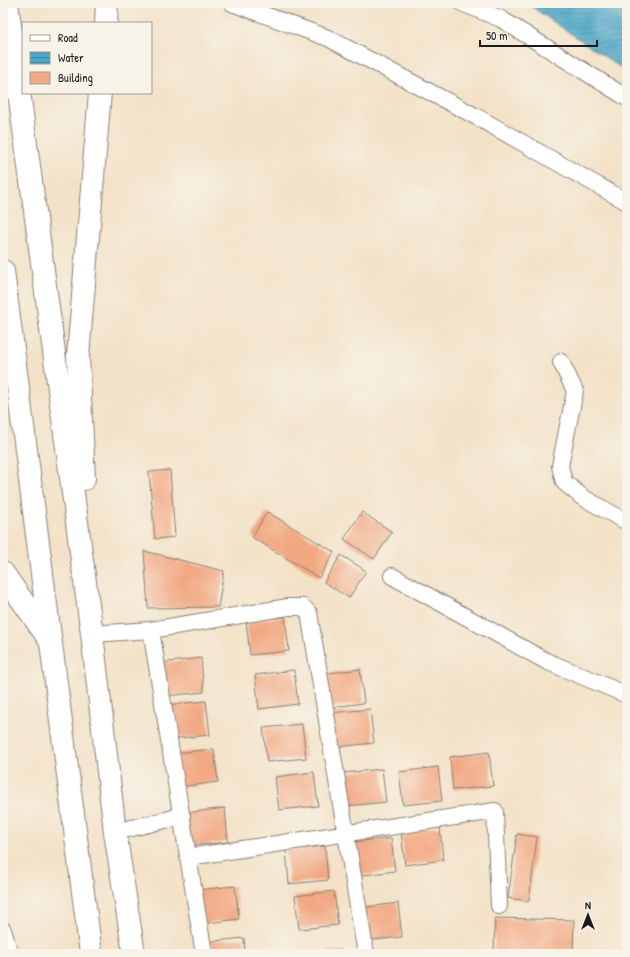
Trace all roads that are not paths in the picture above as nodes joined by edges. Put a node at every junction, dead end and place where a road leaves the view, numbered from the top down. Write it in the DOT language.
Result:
graph roads {
  1 [pos="7,3"];
  2 [pos="107,3"];
  3 [pos="232,3"];
  4 [pos="462,3"];
  5 [pos="106,22"];
  6 [pos="100,94"];
  7 [pos="627,98"];
  8 [pos="627,202"];
  9 [pos="3,271"];
  10 [pos="561,362"];
  11 [pos="627,522"];
  12 [pos="3,573"];
  13 [pos="392,576"];
  14 [pos="151,630"];
  15 [pos="92,634"];
  16 [pos="51,642"];
  17 [pos="627,694"];
  18 [pos="182,816"];
  19 [pos="115,832"];
  20 [pos="347,834"];
  21 [pos="189,857"];
  22 [pos="499,906"];
  23 [pos="3,930"];
  24 [pos="10,954"];
  25 [pos="92,954"];
  26 [pos="134,954"];
  27 [pos="204,954"];
  28 [pos="366,954"];
  1 -- 15 [label="highway"];
  2 -- 5 [label="highway"];
  3 -- 8 [label="street"];
  4 -- 7 [label="street"];
  6 -- 15 [label="highway"];
  9 -- 16 [label="highway"];
  10 -- 11 [label="street"];
  12 -- 16 [label="highway"];
  13 -- 17 [label="street"];
  14 -- 15 [label="street"];
  14 -- 18 [label="street"];
  14 -- 20 [label="street"];
  15 -- 19 [label="highway"];
  16 -- 25 [label="highway"];
  18 -- 19 [label="street"];
  18 -- 21 [label="street"];
  19 -- 26 [label="highway"];
  20 -- 21 [label="street"];
  20 -- 22 [label="street"];
  20 -- 28 [label="street"];
  21 -- 27 [label="street"];
  23 -- 24 [label="street"];
}
